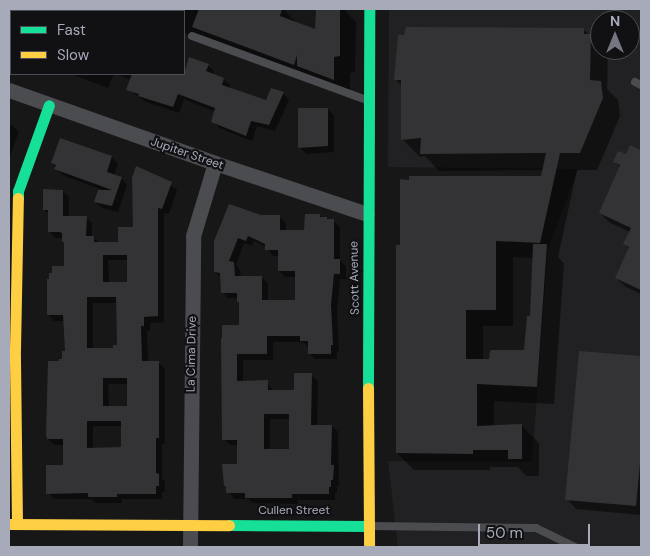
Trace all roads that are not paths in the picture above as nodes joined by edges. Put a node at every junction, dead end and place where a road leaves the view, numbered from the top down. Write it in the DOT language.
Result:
graph roads {
  1 [pos="370,9"];
  2 [pos="192,36"];
  3 [pos="9,90"];
  4 [pos="369,101"];
  5 [pos="49,106"];
  6 [pos="215,164"];
  7 [pos="367,214"];
  8 [pos="12,349"];
  9 [pos="13,524"];
  10 [pos="190,524"];
  11 [pos="369,526"];
  12 [pos="190,547"];
  13 [pos="369,547"];
  14 [pos="575,547"];
  1 -- 4 [label="street, Scott Avenue"];
  2 -- 4 [label="lane"];
  3 -- 5 [label="street, Jupiter Street"];
  4 -- 7 [label="street, Scott Avenue"];
  5 -- 6 [label="street, Jupiter Street"];
  5 -- 8 [label="street"];
  6 -- 7 [label="street, Jupiter Street"];
  6 -- 10 [label="street, La Cima Drive"];
  7 -- 11 [label="street, Scott Avenue"];
  8 -- 9 [label="street"];
  9 -- 10 [label="street, Cullen Street"];
  10 -- 11 [label="street, Cullen Street"];
  10 -- 12 [label="street, La Cima Drive"];
  11 -- 13 [label="street, Scott Avenue"];
  11 -- 14 [label="lane, Cullen Street"];
}
